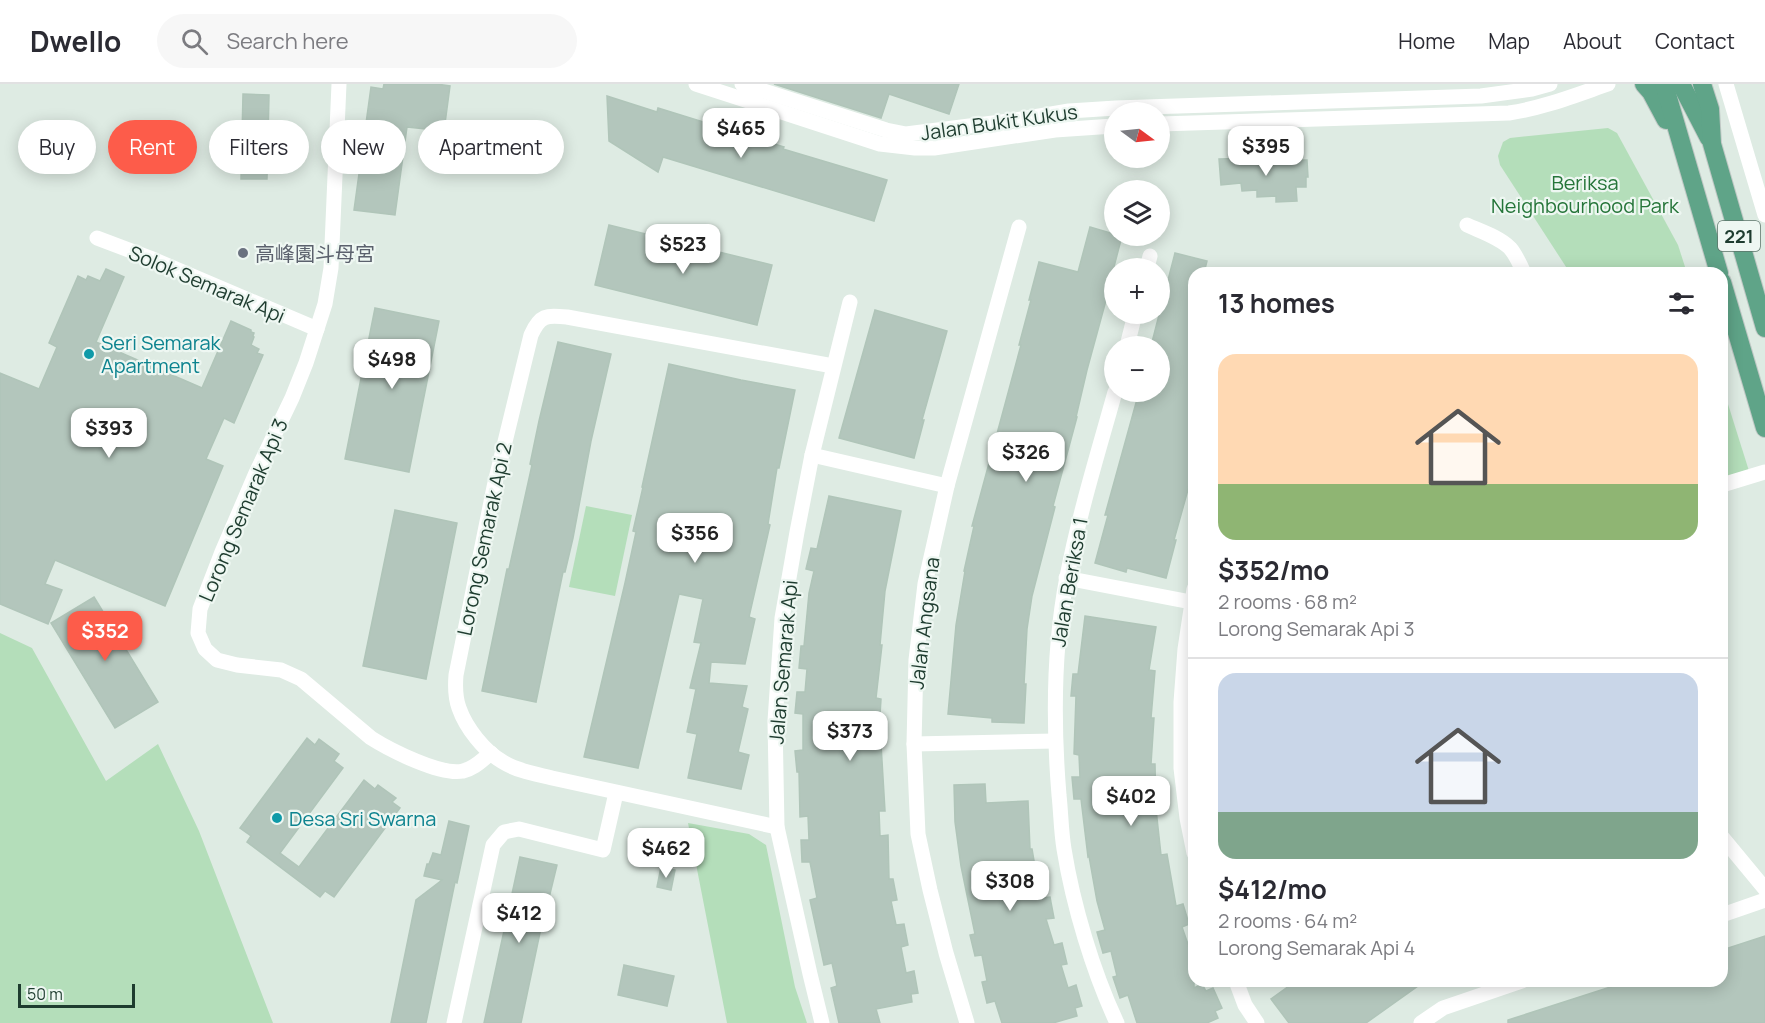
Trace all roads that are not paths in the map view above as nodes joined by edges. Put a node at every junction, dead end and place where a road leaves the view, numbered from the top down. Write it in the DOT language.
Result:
graph roads {
  1 [pos="339,84"];
  2 [pos="696,84"];
  3 [pos="742,84"];
  4 [pos="1550,84"];
  5 [pos="1608,84"];
  6 [pos="1644,84"];
  7 [pos="1664,84"];
  8 [pos="1682,84"];
  9 [pos="1702,84"];
  10 [pos="1726,84"];
  11 [pos="1170,124"];
  12 [pos="1104,127"];
  13 [pos="1679,135"];
  14 [pos="1712,144"];
  15 [pos="1765,215"];
  16 [pos="1467,225"];
  17 [pos="1019,227"];
  18 [pos="97,238"];
  19 [pos="1521,267"];
  20 [pos="1717,267"];
  21 [pos="850,302"];
  22 [pos="1728,302"];
  23 [pos="1765,328"];
  24 [pos="317,329"];
  25 [pos="833,366"];
  26 [pos="1112,402"];
  27 [pos="1765,428"];
  28 [pos="812,454"];
  29 [pos="1765,472"];
  30 [pos="1728,483"];
  31 [pos="946,486"];
  32 [pos="1066,578"];
  33 [pos="1188,595"];
  34 [pos="1188,631"];
  35 [pos="1055,741"];
  36 [pos="914,744"];
  37 [pos="491,753"];
  38 [pos="616,793"];
  39 [pos="1188,823"];
  40 [pos="777,827"];
  41 [pos="1728,844"];
  42 [pos="1765,889"];
  43 [pos="1765,900"];
  44 [pos="1728,913"];
  45 [pos="1238,987"];
  46 [pos="1504,987"];
  47 [pos="454,1023"];
  48 [pos="822,1023"];
  49 [pos="967,1023"];
  50 [pos="1117,1023"];
  51 [pos="1257,1023"];
  52 [pos="1421,1023"];
  1 -- 24 [label="street, Lorong Semarak Api 3"];
  2 -- 12 [label="street, Jalan Bukit Kukus"];
  3 -- 4 [label="street, Jalan Bukit Kukus"];
  5 -- 11 [label="street"];
  6 -- 13 [label="main road"];
  7 -- 13 [label="main road, 221"];
  8 -- 14 [label="main road, 221"];
  9 -- 14 [label="main road, 221"];
  10 -- 15 [label="street"];
  13 -- 20 [label="main road, 221"];
  14 -- 23 [label="main road, 221"];
  16 -- 19 [label="street"];
  17 -- 31 [label="street, Jalan Angsana"];
  18 -- 24 [label="street, Solok Semarak Api"];
  21 -- 25 [label="street, Jalan Semarak Api"];
  22 -- 27 [label="main road"];
  24 -- 37 [label="street, Lorong Semarak Api 3"];
  25 -- 28 [label="street, Jalan Semarak Api"];
  25 -- 37 [label="street, Lorong Semarak Api 2"];
  26 -- 32 [label="street, Jalan Beriksa 1"];
  28 -- 31 [label="street"];
  28 -- 40 [label="street, Jalan Semarak Api"];
  29 -- 30 [label="street"];
  31 -- 36 [label="street, Jalan Angsana"];
  32 -- 33 [label="street"];
  32 -- 35 [label="street, Jalan Beriksa 1"];
  34 -- 39 [label="street"];
  35 -- 36 [label="street"];
  35 -- 50 [label="street, Jalan Beriksa 1"];
  36 -- 49 [label="street, Jalan Angsana"];
  37 -- 38 [label="street, Lorong Semarak Api 2"];
  38 -- 40 [label="street, Lorong Semarak Api 2"];
  38 -- 47 [label="street"];
  40 -- 48 [label="street, Jalan Semarak Api"];
  41 -- 42 [label="street"];
  43 -- 44 [label="street"];
  45 -- 51 [label="street"];
  46 -- 52 [label="street"];
}
